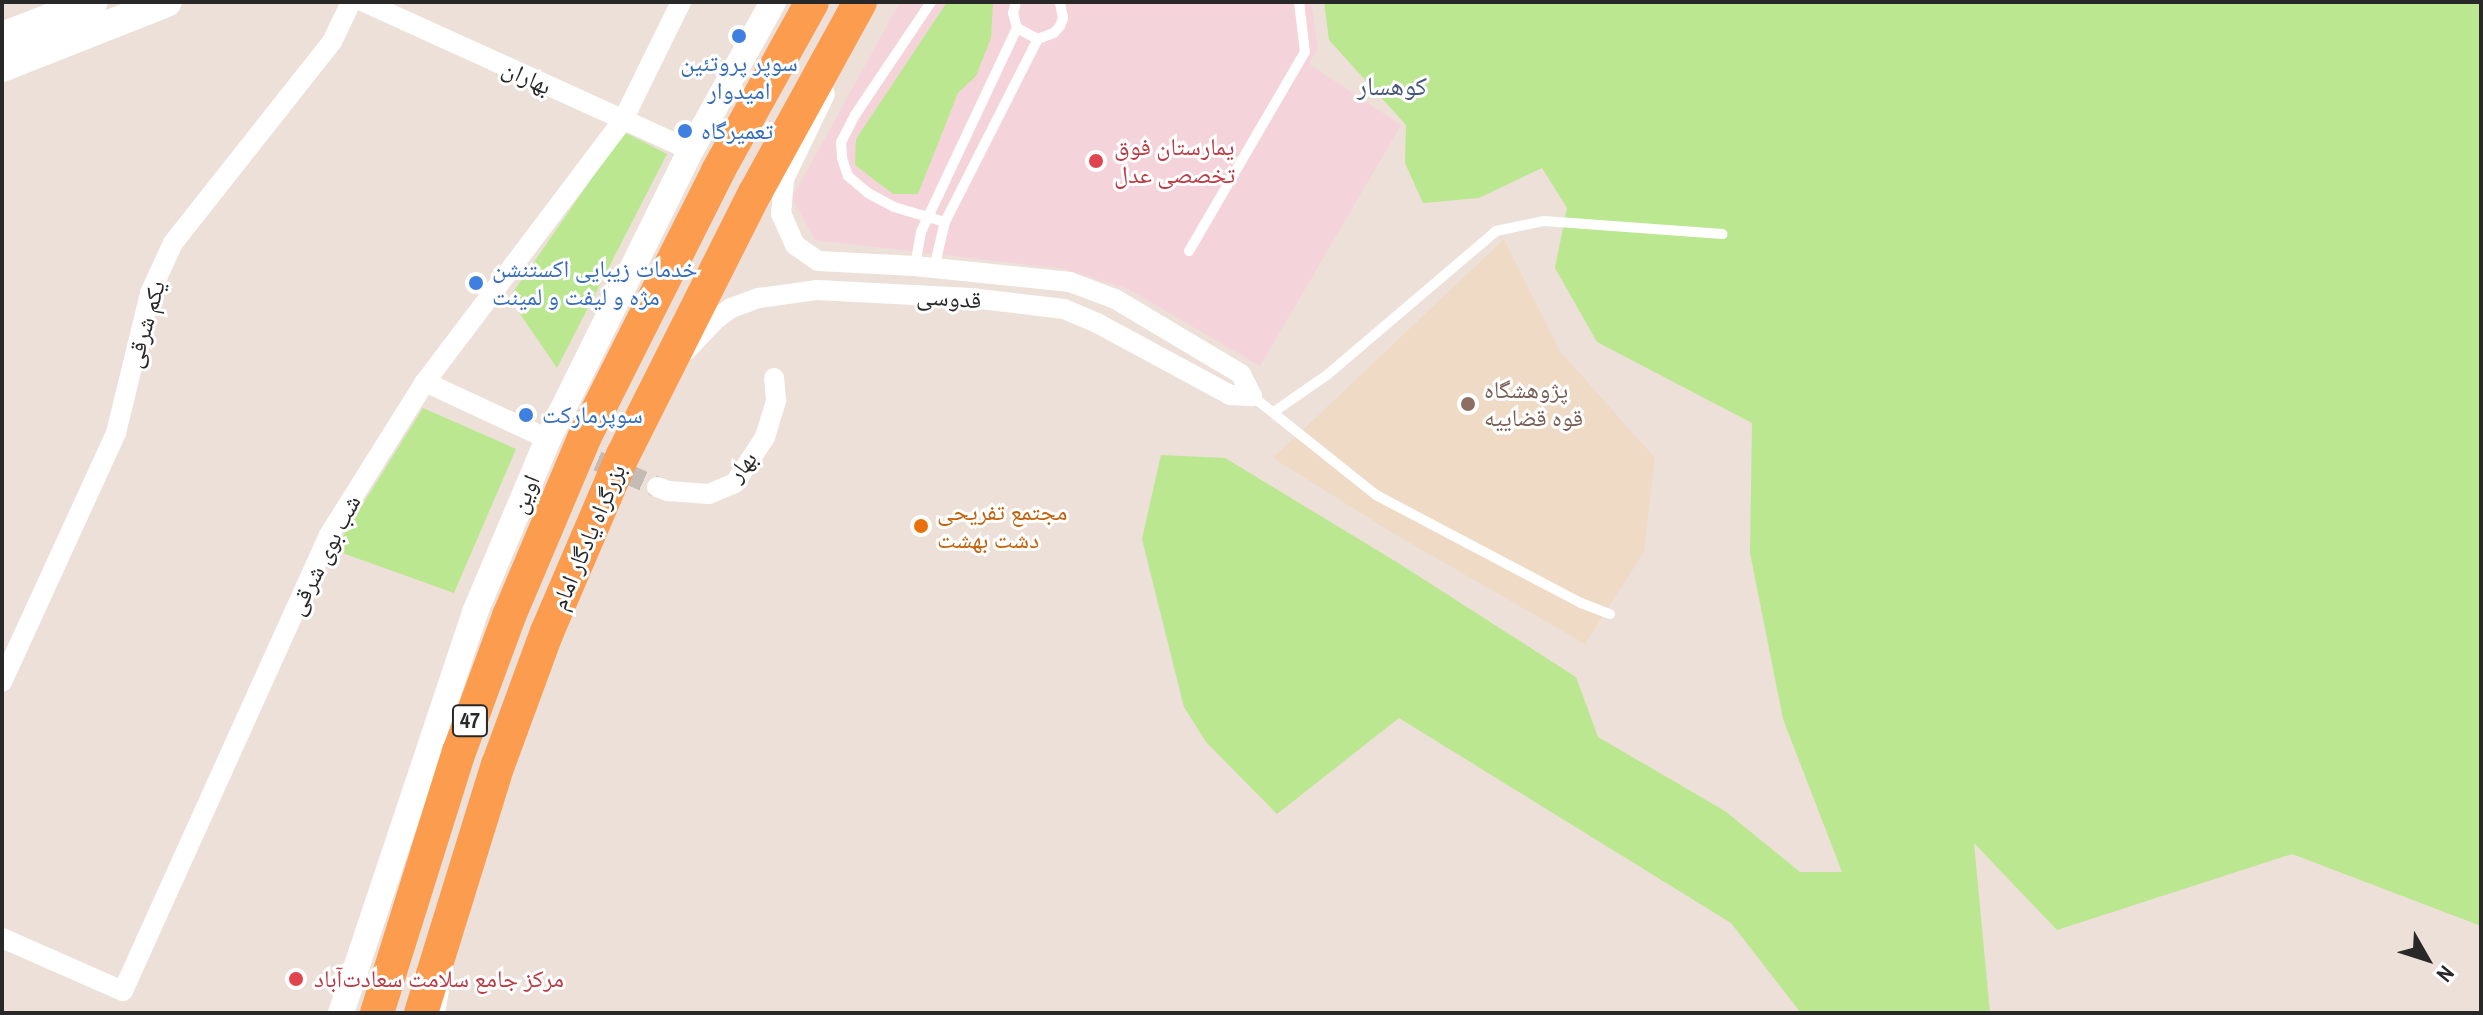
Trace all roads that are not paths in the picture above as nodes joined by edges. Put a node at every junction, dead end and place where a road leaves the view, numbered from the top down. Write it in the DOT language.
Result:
graph roads {
  1 [pos="93,2"];
  2 [pos="167,2"];
  3 [pos="351,2"];
  4 [pos="364,2"];
  5 [pos="681,2"];
  6 [pos="773,2"];
  7 [pos="812,2"];
  8 [pos="860,2"];
  9 [pos="931,2"];
  10 [pos="1016,2"];
  11 [pos="1060,2"];
  12 [pos="1299,2"];
  13 [pos="1017,28"];
  14 [pos="2,37"];
  15 [pos="1038,39"];
  16 [pos="836,46"];
  17 [pos="2,67"];
  18 [pos="623,120"];
  19 [pos="691,150"];
  20 [pos="928,216"];
  21 [pos="945,222"];
  22 [pos="1723,234"];
  23 [pos="1189,251"];
  24 [pos="818,261"];
  25 [pos="925,267"];
  26 [pos="817,290"];
  27 [pos="774,378"];
  28 [pos="425,382"];
  29 [pos="657,383"];
  30 [pos="1252,396"];
  31 [pos="1275,411"];
  32 [pos="548,439"];
  33 [pos="657,487"];
  34 [pos="1610,614"];
  35 [pos="2,682"];
  36 [pos="474,836"];
  37 [pos="2,938"];
  38 [pos="451,956"];
  39 [pos="445,985"];
  40 [pos="341,1013"];
  41 [pos="377,1013"];
  42 [pos="421,1013"];
  43 [pos="440,1013"];
  1 -- 14 [label="main road"];
  2 -- 17 [label="main road"];
  3 -- 35 [label="street, یکم شرقی"];
  4 -- 18 [label="street, بهاران"];
  5 -- 18 [label="street, شب بوی شرقی"];
  6 -- 19 [label="street, اوین"];
  7 -- 41 [label="highway, بزرگراه یادگار امام / 47"];
  8 -- 16 [label="highway, بزرگراه یادگار امام / 47"];
  9 -- 20 [label="lane"];
  10 -- 13 [label="lane"];
  11 -- 15 [label="lane"];
  12 -- 23 [label="lane"];
  13 -- 15 [label="lane"];
  13 -- 20 [label="lane"];
  15 -- 21 [label="lane"];
  16 -- 24 [label="street"];
  16 -- 29 [label="highway, بزرگراه یادگار امام / 47"];
  18 -- 19 [label="street, بهاران"];
  18 -- 28 [label="street, شب بوی شرقی"];
  19 -- 32 [label="street, اوین"];
  20 -- 21 [label="lane"];
  20 -- 25 [label="lane"];
  21 -- 25 [label="lane"];
  22 -- 31 [label="lane"];
  24 -- 25 [label="street"];
  24 -- 26 [label="street"];
  25 -- 30 [label="street"];
  26 -- 29 [label="street, قدوسی"];
  26 -- 30 [label="street, قدوسی"];
  27 -- 33 [label="street, بهار"];
  28 -- 32 [label="street"];
  28 -- 37 [label="street, شب بوی شرقی"];
  29 -- 36 [label="highway, بزرگراه یادگار امام / 47"];
  30 -- 31 [label="lane"];
  31 -- 34 [label="lane"];
  32 -- 40 [label="street, اوین"];
  36 -- 38 [label="lane"];
  36 -- 42 [label="highway, بزرگراه یادگار امام / 47"];
  39 -- 43 [label="lane"];
}
